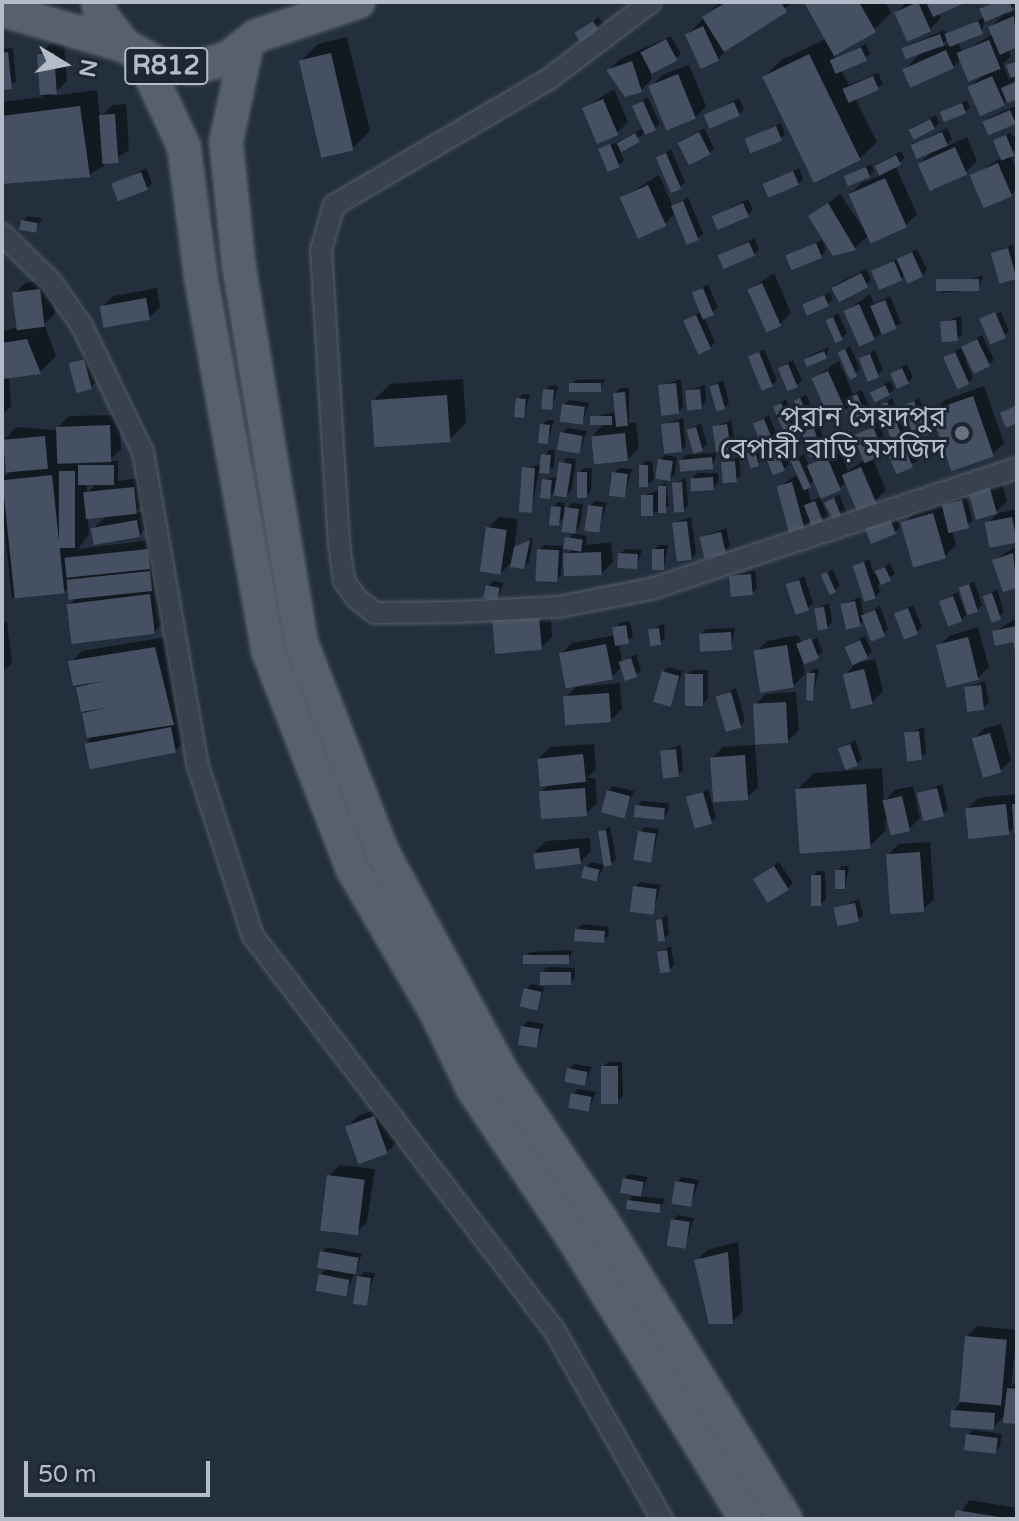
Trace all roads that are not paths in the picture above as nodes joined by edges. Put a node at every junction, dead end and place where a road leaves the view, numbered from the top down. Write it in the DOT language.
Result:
graph roads {
  1 [pos="98,2"];
  2 [pos="275,2"];
  3 [pos="358,2"];
  4 [pos="651,2"];
  5 [pos="2,10"];
  6 [pos="252,40"];
  7 [pos="133,50"];
  8 [pos="2,234"];
  9 [pos="1017,468"];
  10 [pos="662,1519"];
  11 [pos="746,1519"];
  12 [pos="785,1519"];
  1 -- 7 [label="main road, R812"];
  2 -- 6 [label="main road"];
  3 -- 6 [label="main road, R812"];
  4 -- 9 [label="street"];
  5 -- 7 [label="main road, R812"];
  6 -- 7 [label="main road, R812"];
  6 -- 12 [label="main road"];
  7 -- 11 [label="main road"];
  8 -- 10 [label="street"];
}
